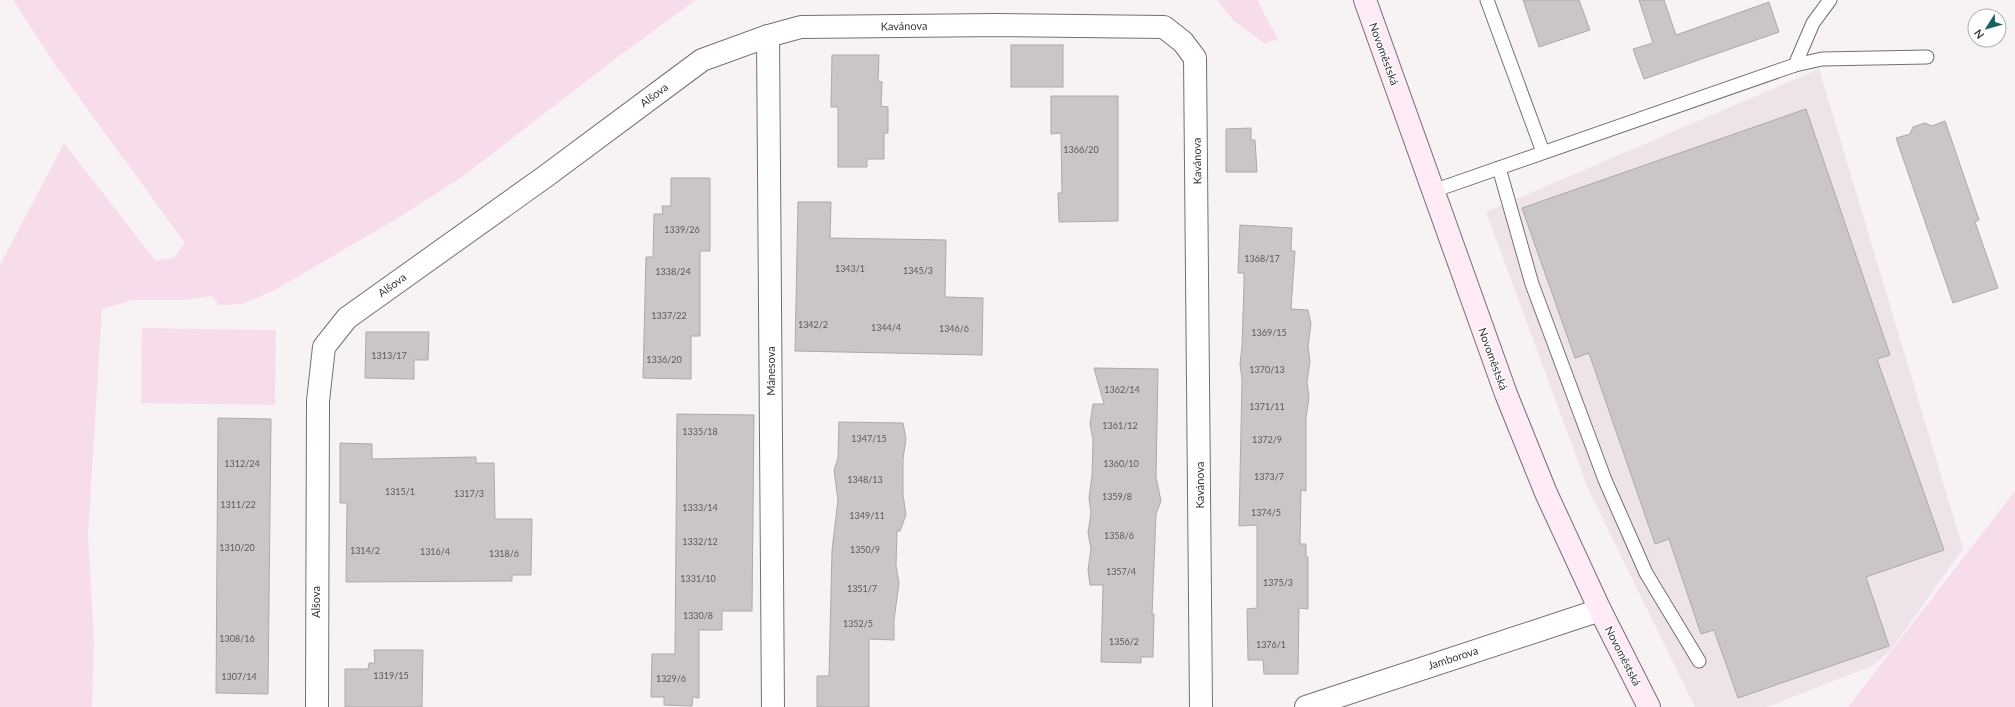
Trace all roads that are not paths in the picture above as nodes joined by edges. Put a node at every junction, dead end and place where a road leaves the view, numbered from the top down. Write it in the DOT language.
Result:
graph roads {
  1 [pos="1365,0"];
  2 [pos="1487,0"];
  3 [pos="1830,0"];
  4 [pos="768,36"];
  5 [pos="1927,57"];
  6 [pos="1795,65"];
  7 [pos="1543,152"];
  8 [pos="1498,168"];
  9 [pos="1433,190"];
  10 [pos="1600,610"];
  11 [pos="1698,661"];
  12 [pos="317,707"];
  13 [pos="773,707"];
  14 [pos="1201,707"];
  15 [pos="1306,707"];
  16 [pos="1649,707"];
  1 -- 9 [label="street, Novoměstská"];
  2 -- 7 [label="lane"];
  3 -- 6 [label="lane"];
  4 -- 12 [label="street, Alšova"];
  4 -- 13 [label="street, Mánesova"];
  4 -- 14 [label="street, Kavánova"];
  5 -- 6 [label="lane"];
  6 -- 7 [label="lane"];
  7 -- 8 [label="lane"];
  8 -- 9 [label="lane"];
  8 -- 11 [label="lane"];
  9 -- 10 [label="street, Novoměstská"];
  10 -- 15 [label="street, Jamborova"];
  10 -- 16 [label="street, Novoměstská"];
}
